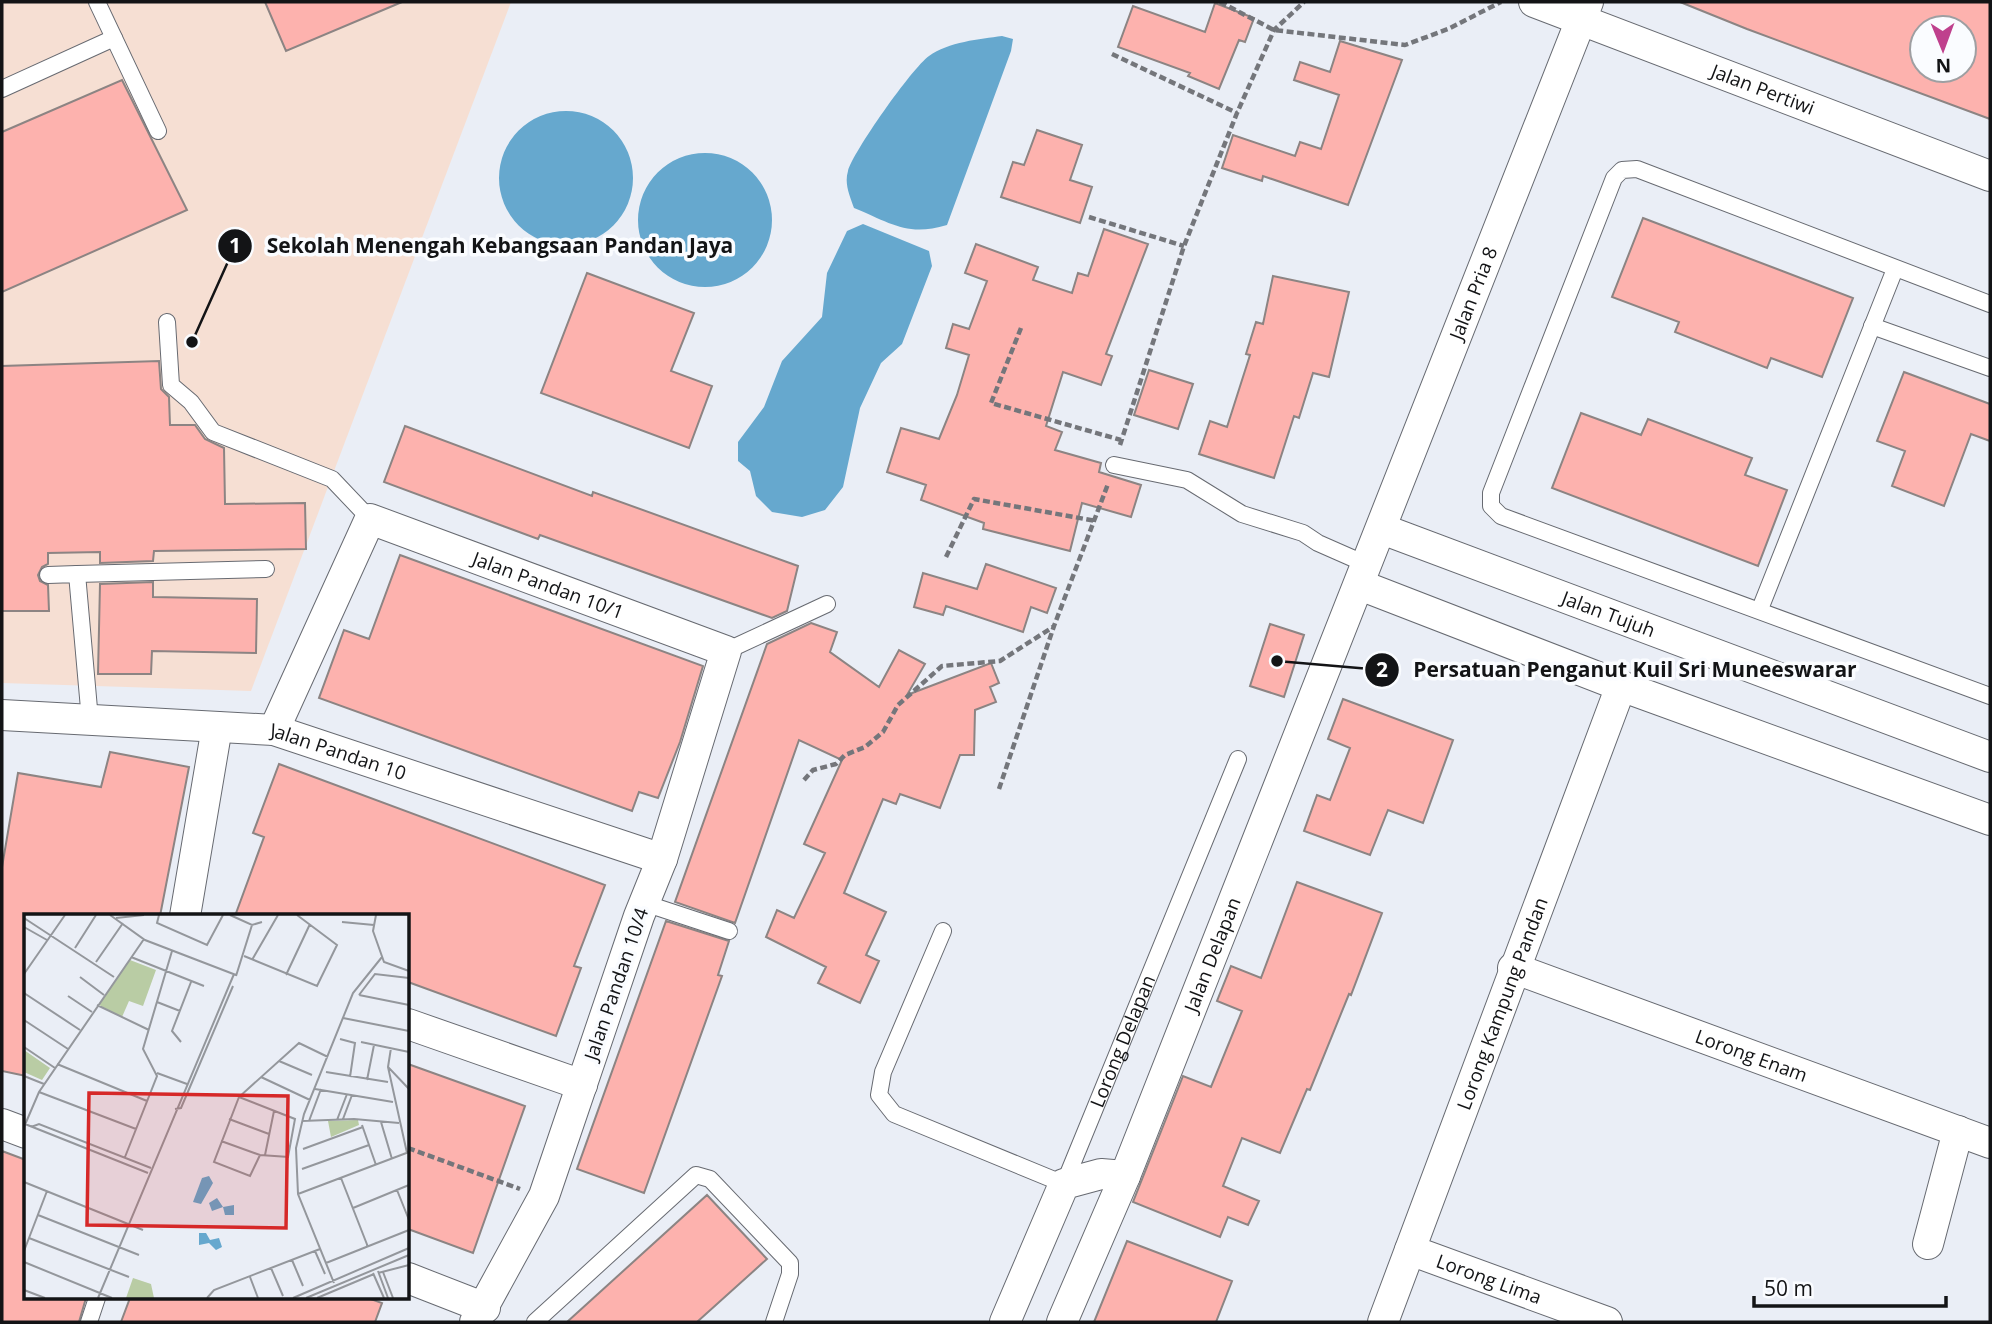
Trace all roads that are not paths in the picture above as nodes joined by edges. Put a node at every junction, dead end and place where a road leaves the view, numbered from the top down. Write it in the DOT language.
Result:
graph roads {
  1 [pos="97,2"];
  2 [pos="1534,2"];
  3 [pos="1585,11"];
  4 [pos="114,38"];
  5 [pos="2,89"];
  6 [pos="158,131"];
  7 [pos="1990,176"];
  8 [pos="1895,269"];
  9 [pos="1990,304"];
  10 [pos="167,322"];
  11 [pos="1872,326"];
  12 [pos="1990,368"];
  13 [pos="1114,465"];
  14 [pos="370,519"];
  15 [pos="1382,528"];
  16 [pos="266,569"];
  17 [pos="77,574"];
  18 [pos="48,575"];
  19 [pos="1364,575"];
  20 [pos="827,604"];
  21 [pos="1760,609"];
  22 [pos="726,651"];
  23 [pos="1621,686"];
  24 [pos="1990,696"];
  25 [pos="2,715"];
  26 [pos="90,720"];
  27 [pos="218,727"];
  28 [pos="274,730"];
  29 [pos="1990,757"];
  30 [pos="1238,758"];
  31 [pos="1990,820"];
  32 [pos="662,859"];
  33 [pos="644,903"];
  34 [pos="185,914"];
  35 [pos="729,931"];
  36 [pos="943,931"];
  37 [pos="1513,968"];
  38 [pos="410,1025"];
  39 [pos="582,1085"];
  40 [pos="2,1124"];
  41 [pos="1958,1131"];
  42 [pos="24,1132"];
  43 [pos="1990,1143"];
  44 [pos="1125,1176"];
  45 [pos="1064,1184"];
  46 [pos="1928,1244"];
  47 [pos="1410,1250"];
  48 [pos="410,1279"];
  49 [pos="96,1300"];
  50 [pos="480,1315"];
  51 [pos="89,1322"];
  52 [pos="536,1322"];
  53 [pos="774,1322"];
  54 [pos="1005,1322"];
  55 [pos="1062,1322"];
  56 [pos="1382,1322"];
  57 [pos="1607,1322"];
  1 -- 4 [label="lane"];
  2 -- 3 [label="street, Jalan Pertiwi"];
  3 -- 7 [label="street, Jalan Pertiwi"];
  3 -- 15 [label="street, Jalan Pria 8"];
  4 -- 5 [label="lane"];
  4 -- 6 [label="lane"];
  8 -- 9 [label="lane"];
  8 -- 11 [label="lane"];
  8 -- 21 [label="lane"];
  10 -- 14 [label="lane, Jalan Pandan 10/1"];
  11 -- 12 [label="lane"];
  11 -- 21 [label="lane"];
  13 -- 19 [label="lane"];
  14 -- 22 [label="street, Jalan Pandan 10/1"];
  14 -- 28 [label="street"];
  15 -- 19 [label="street, Jalan Pria 8"];
  15 -- 29 [label="street, Jalan Tujuh"];
  16 -- 17 [label="lane"];
  17 -- 18 [label="lane"];
  17 -- 26 [label="lane"];
  19 -- 23 [label="street"];
  19 -- 44 [label="street, Jalan Delapan"];
  20 -- 22 [label="lane"];
  21 -- 24 [label="lane"];
  22 -- 32 [label="street, Jalan Pandan 10/4"];
  23 -- 31 [label="street"];
  23 -- 37 [label="street, Lorong Kampung Pandan"];
  25 -- 26 [label="street, Jalan Pandan 10"];
  26 -- 27 [label="street, Jalan Pandan 10"];
  27 -- 28 [label="street, Jalan Pandan 10"];
  27 -- 34 [label="street"];
  28 -- 32 [label="street, Jalan Pandan 10"];
  30 -- 45 [label="lane, Lorong Delapan"];
  32 -- 33 [label="street, Jalan Pandan 10/4"];
  33 -- 35 [label="lane"];
  33 -- 39 [label="street, Jalan Pandan 10/4"];
  36 -- 45 [label="lane"];
  37 -- 41 [label="street, Lorong Enam"];
  37 -- 47 [label="street, Lorong Kampung Pandan"];
  38 -- 39 [label="street"];
  39 -- 50 [label="street, Jalan Pandan 10/4"];
  40 -- 42 [label="street"];
  41 -- 43 [label="street, Lorong Enam"];
  41 -- 46 [label="street"];
  44 -- 45 [label="street"];
  44 -- 55 [label="street, Jalan Delapan"];
  45 -- 54 [label="street, Lorong Delapan"];
  47 -- 56 [label="street, Lorong Kampung Pandan"];
  47 -- 57 [label="street, Lorong Lima"];
  48 -- 50 [label="street"];
  49 -- 51 [label="lane"];
  52 -- 53 [label="lane"];
}
